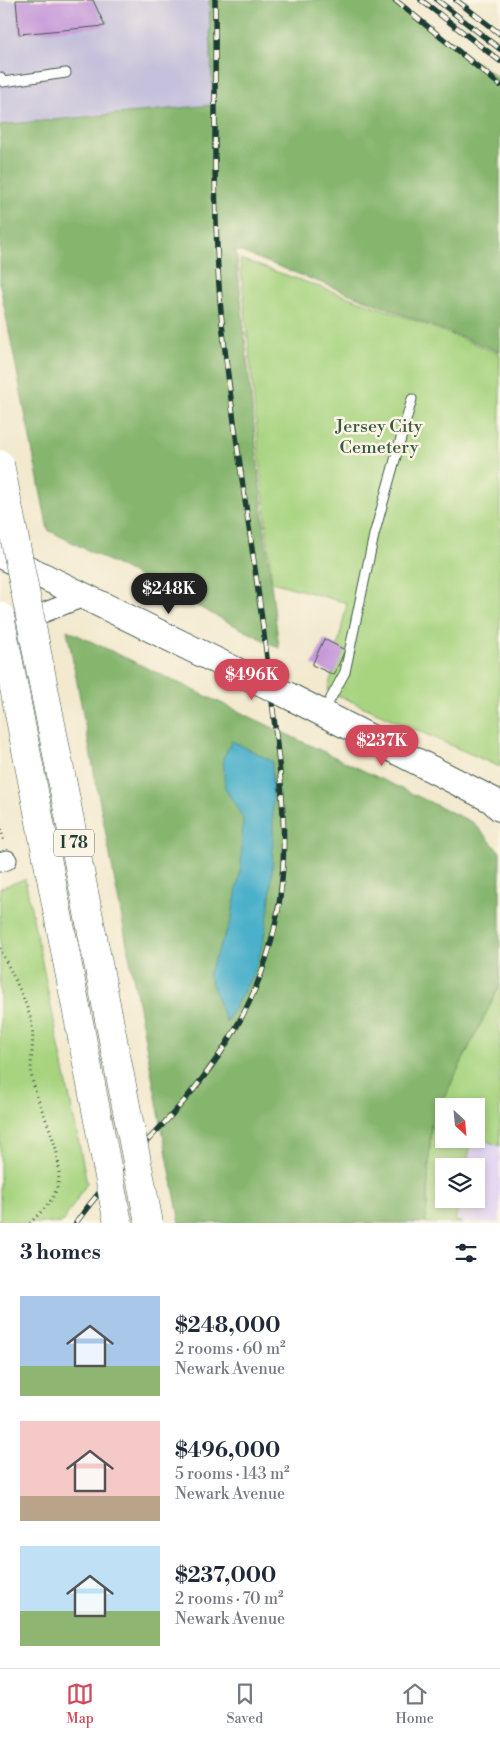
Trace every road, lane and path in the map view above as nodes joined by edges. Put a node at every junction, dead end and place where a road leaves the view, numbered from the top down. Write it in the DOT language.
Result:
graph roads {
  1 [pos="66,73"];
  2 [pos="0,77"];
  3 [pos="412,399"];
  4 [pos="0,464"];
  5 [pos="0,555"];
  6 [pos="86,596"];
  7 [pos="0,616"];
  8 [pos="0,630"];
  9 [pos="322,714"];
  10 [pos="500,808"];
  11 [pos="0,824"];
  12 [pos="2,856"];
  13 [pos="0,948"];
  14 [pos="30,1223"];
  15 [pos="118,1223"];
  16 [pos="149,1223"];
  1 -- 2 [label="lane"];
  3 -- 9 [label="lane"];
  4 -- 16 [label="highway, I 78, bridge"];
  5 -- 6 [label="main road"];
  6 -- 8 [label="street"];
  6 -- 9 [label="main road, bridge"];
  7 -- 15 [label="highway, I 78, bridge"];
  9 -- 10 [label="main road"];
  11 -- 12 [label="path"];
  13 -- 14 [label="path"];
}
